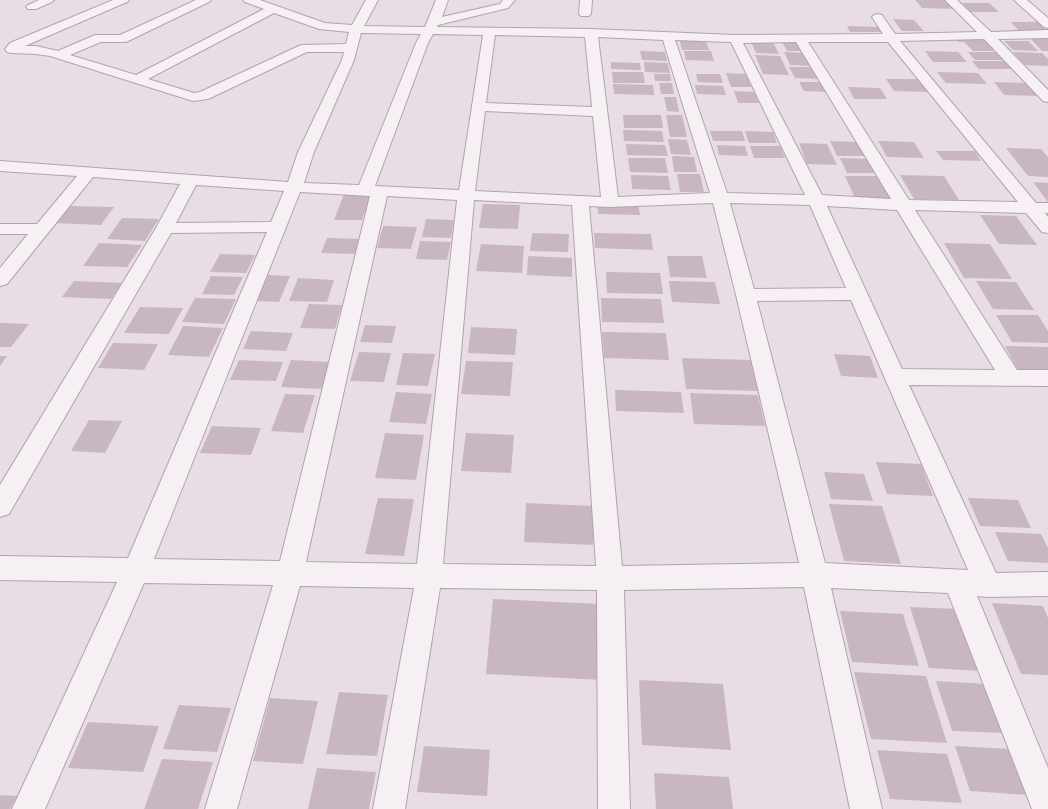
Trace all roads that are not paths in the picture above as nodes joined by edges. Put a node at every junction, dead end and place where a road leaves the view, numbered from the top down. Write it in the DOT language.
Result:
graph roads {
  1 [pos="48,0"];
  2 [pos="123,0"];
  3 [pos="205,0"];
  4 [pos="249,0"];
  5 [pos="372,0"];
  6 [pos="442,0"];
  7 [pos="509,0"];
  8 [pos="586,0"];
  9 [pos="950,0"];
  10 [pos="1020,0"];
  11 [pos="32,7"];
  12 [pos="274,8"];
  13 [pos="584,14"];
  14 [pos="878,17"];
  15 [pos="1048,24"];
  16 [pos="432,26"];
  17 [pos="356,29"];
  18 [pos="489,32"];
  19 [pos="591,33"];
  20 [pos="1048,34"];
  21 [pos="987,35"];
  22 [pos="668,36"];
  23 [pos="800,38"];
  24 [pos="891,38"];
  25 [pos="735,39"];
  26 [pos="0,40"];
  27 [pos="12,48"];
  28 [pos="350,53"];
  29 [pos="55,54"];
  30 [pos="0,56"];
  31 [pos="136,80"];
  32 [pos="1048,98"];
  33 [pos="478,107"];
  34 [pos="598,112"];
  35 [pos="0,166"];
  36 [pos="89,172"];
  37 [pos="177,179"];
  38 [pos="294,187"];
  39 [pos="373,190"];
  40 [pos="466,195"];
  41 [pos="720,198"];
  42 [pos="816,200"];
  43 [pos="580,201"];
  44 [pos="610,202"];
  45 [pos="905,205"];
  46 [pos="1040,207"];
  47 [pos="277,227"];
  48 [pos="0,228"];
  49 [pos="165,228"];
  50 [pos="1048,228"];
  51 [pos="42,229"];
  52 [pos="0,280"];
  53 [pos="746,294"];
  54 [pos="858,294"];
  55 [pos="896,377"];
  56 [pos="1010,377"];
  57 [pos="1048,378"];
  58 [pos="0,507"];
  59 [pos="0,568"];
  60 [pos="136,571"];
  61 [pos="290,573"];
  62 [pos="429,576"];
  63 [pos="815,576"];
  64 [pos="610,578"];
  65 [pos="958,581"];
  66 [pos="1048,584"];
  67 [pos="988,585"];
  68 [pos="1048,808"];
  69 [pos="28,809"];
  70 [pos="221,809"];
  71 [pos="389,809"];
  72 [pos="614,809"];
  73 [pos="866,809"];
  1 -- 11 [label="street"];
  2 -- 27 [label="street"];
  3 -- 29 [label="street"];
  4 -- 12 [label="street"];
  5 -- 17 [label="street"];
  6 -- 16 [label="street"];
  7 -- 16 [label="street"];
  8 -- 13 [label="street"];
  9 -- 21 [label="street"];
  10 -- 15 [label="street"];
  12 -- 17 [label="street"];
  12 -- 31 [label="street"];
  14 -- 24 [label="street"];
  16 -- 17 [label="street"];
  16 -- 18 [label="street"];
  16 -- 39 [label="street"];
  17 -- 28 [label="street"];
  18 -- 19 [label="street"];
  18 -- 33 [label="street"];
  19 -- 22 [label="street"];
  19 -- 34 [label="street"];
  20 -- 21 [label="street"];
  21 -- 24 [label="street"];
  21 -- 32 [label="street"];
  22 -- 25 [label="street"];
  22 -- 41 [label="street"];
  23 -- 24 [label="street"];
  23 -- 25 [label="street"];
  23 -- 45 [label="street"];
  24 -- 46 [label="street"];
  25 -- 42 [label="street"];
  26 -- 27 [label="street"];
  27 -- 29 [label="street"];
  27 -- 30 [label="street"];
  28 -- 31 [label="street"];
  28 -- 38 [label="street"];
  29 -- 31 [label="street"];
  33 -- 34 [label="street"];
  33 -- 40 [label="street"];
  34 -- 44 [label="street"];
  35 -- 36 [label="street"];
  36 -- 37 [label="street"];
  36 -- 51 [label="street"];
  37 -- 38 [label="street"];
  37 -- 49 [label="street"];
  38 -- 39 [label="street"];
  38 -- 47 [label="street"];
  39 -- 40 [label="street"];
  39 -- 61 [label="street"];
  40 -- 43 [label="street"];
  40 -- 62 [label="street"];
  41 -- 42 [label="street"];
  41 -- 44 [label="street"];
  41 -- 53 [label="street"];
  42 -- 45 [label="street"];
  42 -- 54 [label="street"];
  43 -- 44 [label="street"];
  43 -- 64 [label="street"];
  45 -- 46 [label="street"];
  45 -- 56 [label="street"];
  46 -- 50 [label="street"];
  47 -- 49 [label="street"];
  47 -- 60 [label="street"];
  48 -- 51 [label="street"];
  49 -- 58 [label="street"];
  51 -- 52 [label="street"];
  53 -- 54 [label="street"];
  53 -- 63 [label="street"];
  54 -- 55 [label="street"];
  55 -- 56 [label="street"];
  55 -- 67 [label="street"];
  56 -- 57 [label="street"];
  59 -- 60 [label="street"];
  60 -- 61 [label="street"];
  60 -- 69 [label="street"];
  61 -- 62 [label="street"];
  61 -- 70 [label="street"];
  62 -- 64 [label="street"];
  62 -- 71 [label="street"];
  63 -- 64 [label="street"];
  63 -- 65 [label="street"];
  63 -- 73 [label="street"];
  64 -- 72 [label="street"];
  65 -- 67 [label="street"];
  65 -- 68 [label="street"];
  66 -- 67 [label="street"];
}
